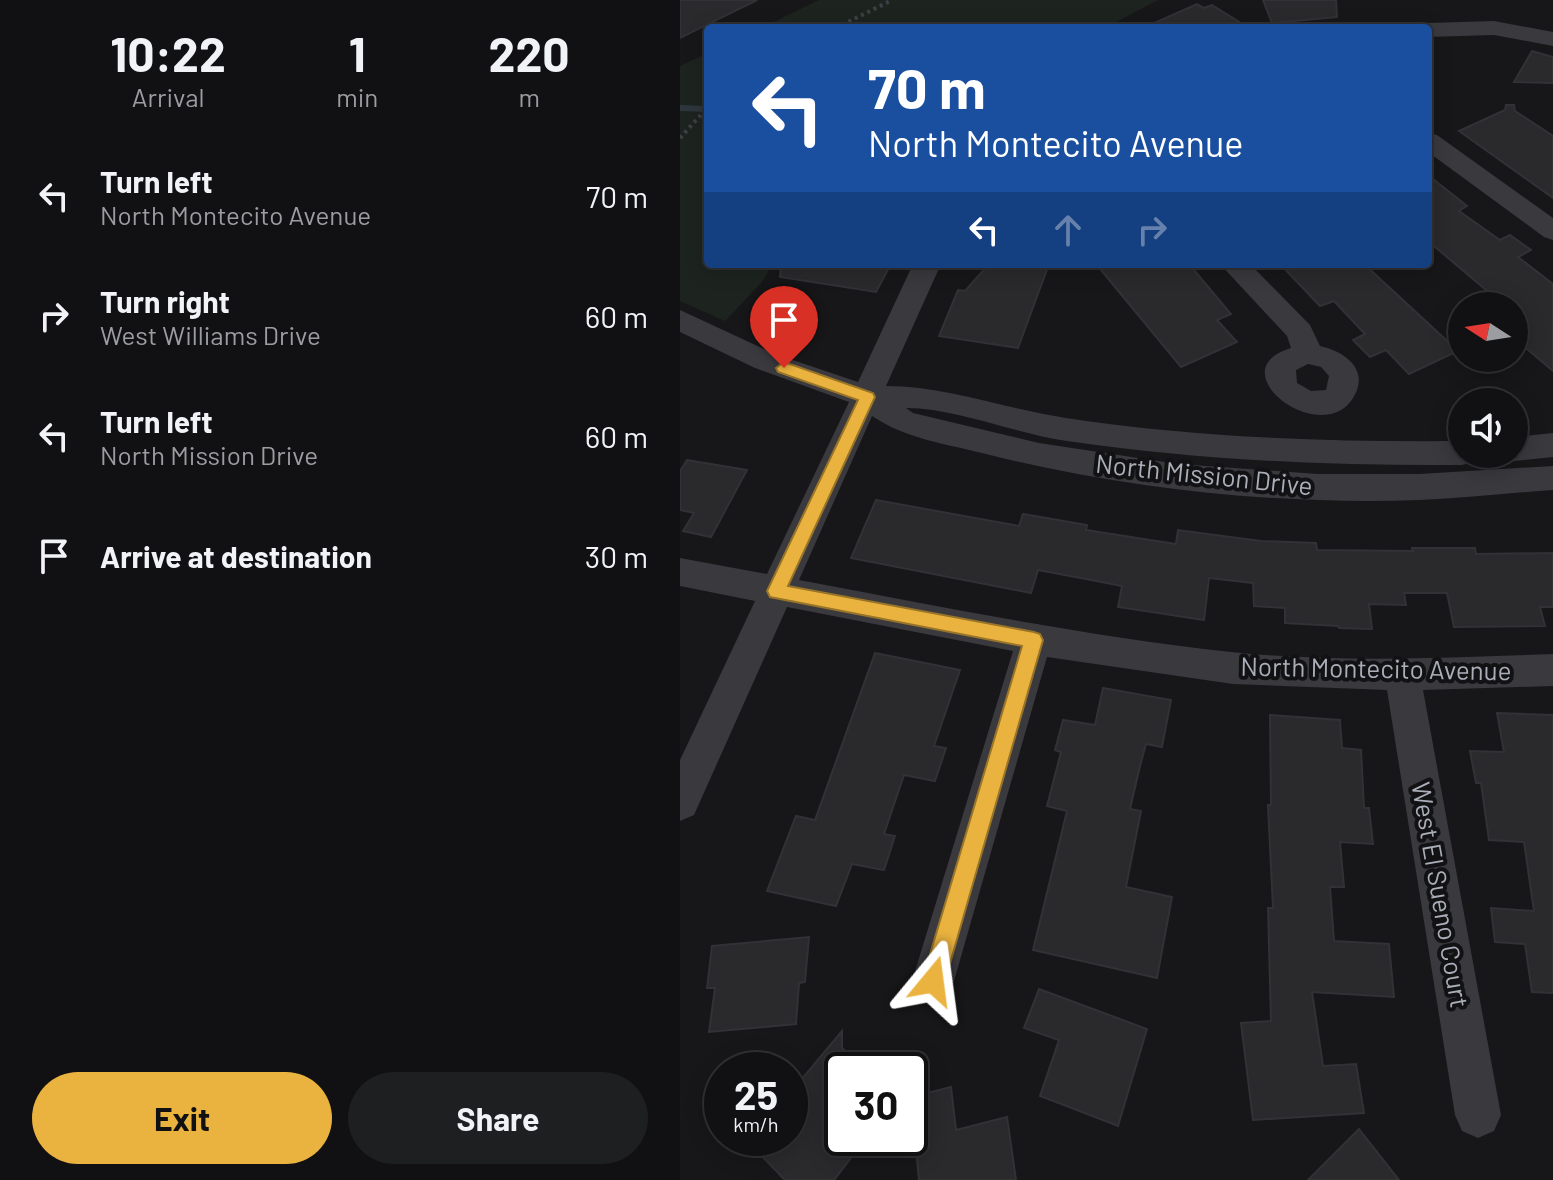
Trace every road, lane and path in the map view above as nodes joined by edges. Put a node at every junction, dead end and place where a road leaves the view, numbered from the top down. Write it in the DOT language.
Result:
graph roads {
  1 [pos="892,0"];
  2 [pos="844,24"];
  3 [pos="1432,30"];
  4 [pos="1553,39"];
  5 [pos="704,111"];
  6 [pos="680,138"];
  7 [pos="1432,143"];
  8 [pos="1553,231"];
  9 [pos="925,268"];
  10 [pos="1238,268"];
  11 [pos="680,320"];
  12 [pos="1308,354"];
  13 [pos="867,397"];
  14 [pos="1553,445"];
  15 [pos="1528,448"];
  16 [pos="1448,453"];
  17 [pos="1553,478"];
  18 [pos="680,572"];
  19 [pos="776,591"];
  20 [pos="1034,640"];
  21 [pos="1553,670"];
  22 [pos="1402,675"];
  23 [pos="680,802"];
  24 [pos="933,981"];
  25 [pos="1478,1115"];
  1 -- 2 [label="path"];
  3 -- 4 [label="street"];
  5 -- 6 [label="path"];
  7 -- 8 [label="street"];
  9 -- 13 [label="street"];
  10 -- 12 [label="street"];
  11 -- 13 [label="street, North Mission Drive"];
  13 -- 16 [label="street, North Mission Drive"];
  13 -- 17 [label="street, North Mission Drive"];
  13 -- 19 [label="street"];
  14 -- 15 [label="street"];
  18 -- 19 [label="street, North Montecito Avenue"];
  19 -- 20 [label="street, North Montecito Avenue"];
  19 -- 23 [label="street"];
  20 -- 22 [label="street, North Montecito Avenue"];
  20 -- 24 [label="street"];
  21 -- 22 [label="street, North Montecito Avenue"];
  22 -- 25 [label="street, West El Sueno Court"];
}
